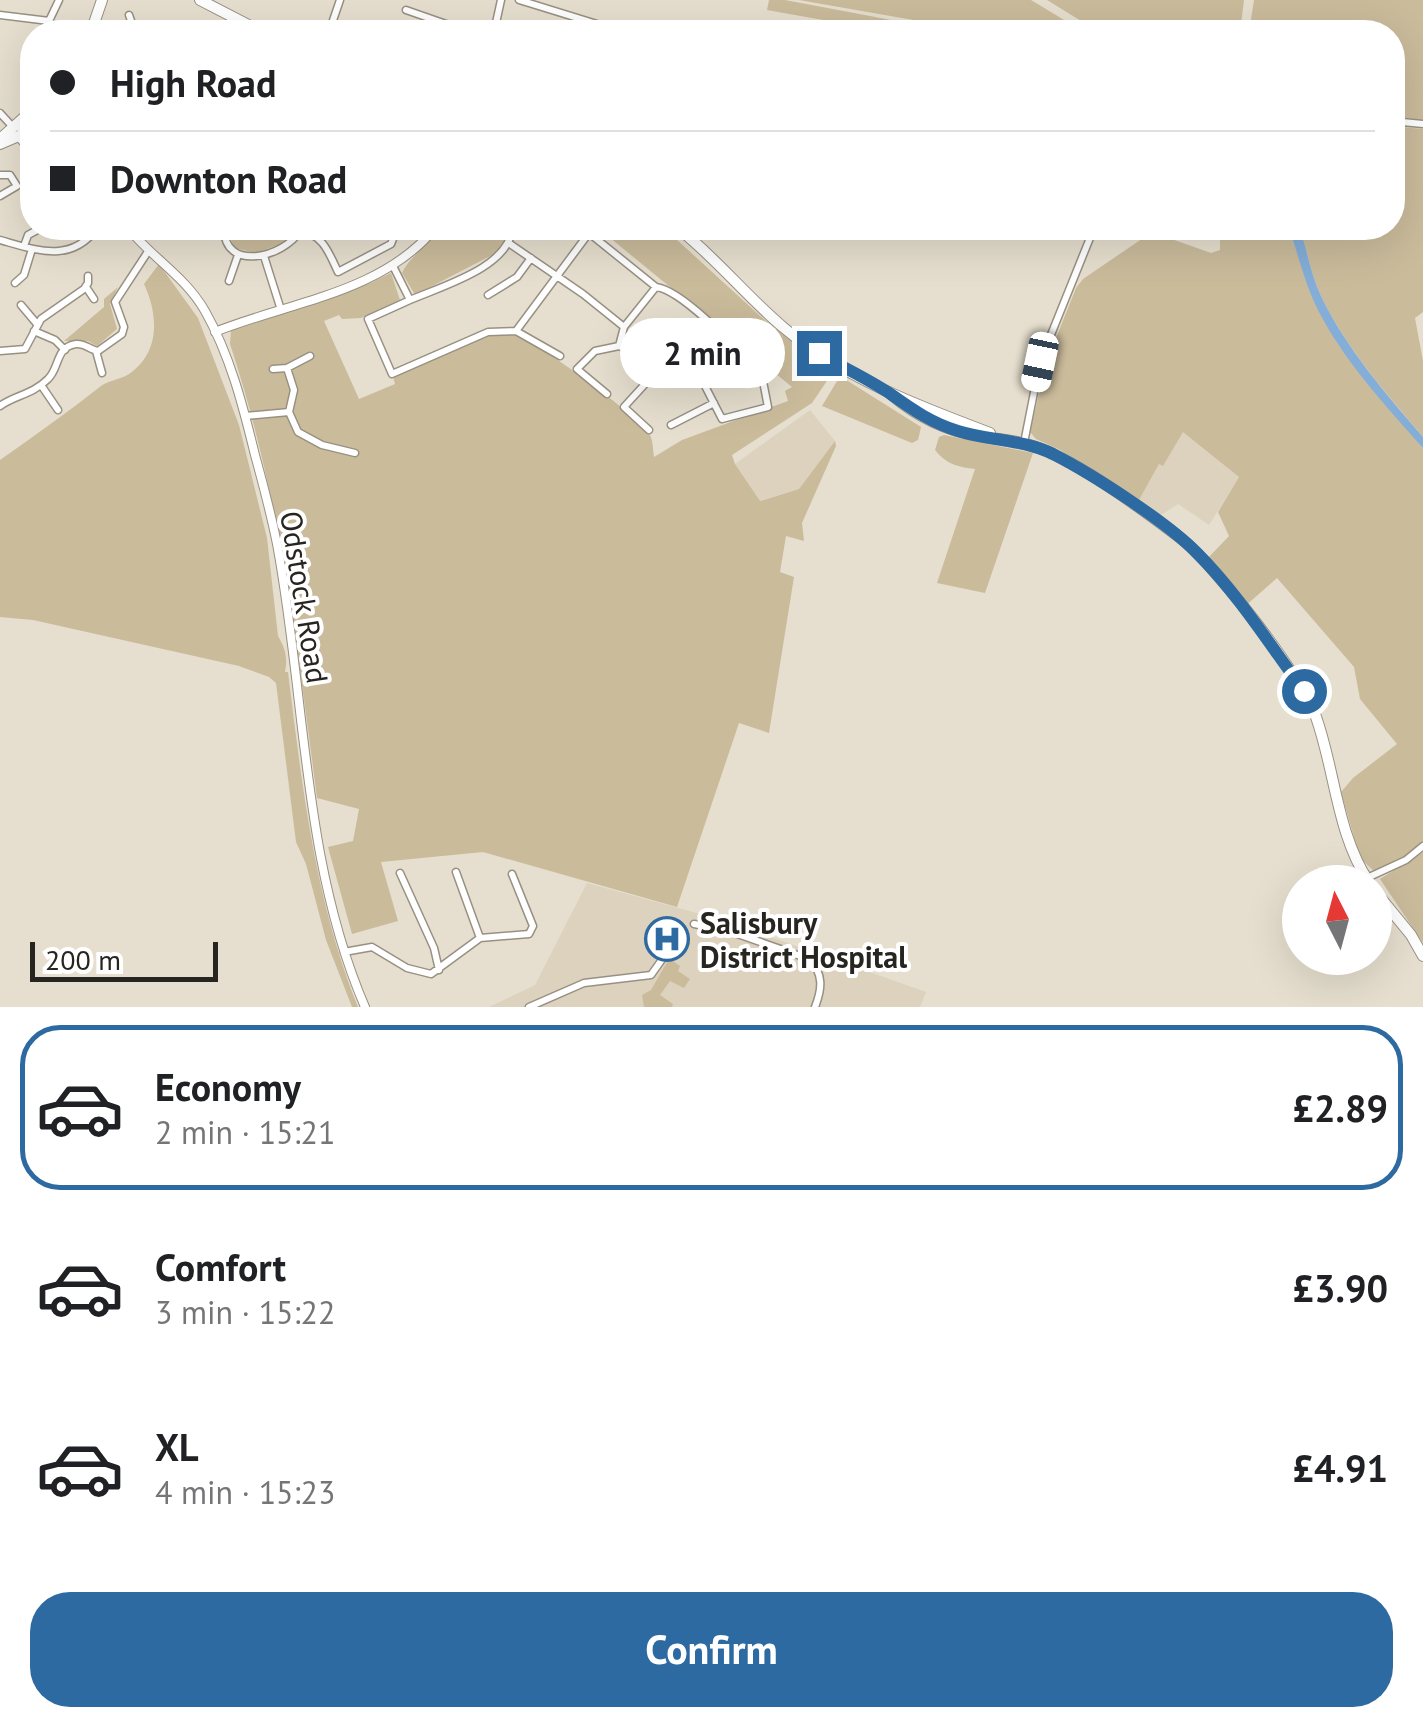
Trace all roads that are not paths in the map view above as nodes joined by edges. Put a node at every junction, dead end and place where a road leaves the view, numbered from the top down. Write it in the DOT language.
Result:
graph roads {
  1 [pos="200,0"];
  2 [pos="519,0"];
  3 [pos="406,10"];
  4 [pos="0,14"];
  5 [pos="130,15"];
  6 [pos="42,20"];
  7 [pos="131,20"];
  8 [pos="239,20"];
  9 [pos="435,20"];
  10 [pos="584,20"];
  11 [pos="0,113"];
  12 [pos="12,134"];
  13 [pos="0,175"];
  14 [pos="0,196"];
  15 [pos="0,240"];
  16 [pos="28,240"];
  17 [pos="87,240"];
  18 [pos="139,240"];
  19 [pos="226,240"];
  20 [pos="293,240"];
  21 [pos="319,240"];
  22 [pos="392,240"];
  23 [pos="425,240"];
  24 [pos="510,240"];
  25 [pos="583,240"];
  26 [pos="597,240"];
  27 [pos="691,240"];
  28 [pos="1089,240"];
  29 [pos="510,244"];
  30 [pos="28,248"];
  31 [pos="149,250"];
  32 [pos="238,255"];
  33 [pos="264,256"];
  34 [pos="531,258"];
  35 [pos="393,266"];
  36 [pos="88,276"];
  37 [pos="554,277"];
  38 [pos="229,282"];
  39 [pos="15,283"];
  40 [pos="656,287"];
  41 [pos="86,288"];
  42 [pos="488,294"];
  43 [pos="94,299"];
  44 [pos="410,300"];
  45 [pos="20,305"];
  46 [pos="281,310"];
  47 [pos="703,319"];
  48 [pos="36,327"];
  49 [pos="624,327"];
  50 [pos="516,331"];
  51 [pos="216,332"];
  52 [pos="618,346"];
  53 [pos="65,350"];
  54 [pos="0,351"];
  55 [pos="96,352"];
  56 [pos="310,356"];
  57 [pos="560,356"];
  58 [pos="674,357"];
  59 [pos="754,367"];
  60 [pos="287,368"];
  61 [pos="272,369"];
  62 [pos="656,372"];
  63 [pos="102,373"];
  64 [pos="762,376"];
  65 [pos="41,385"];
  66 [pos="607,394"];
  67 [pos="714,403"];
  68 [pos="0,406"];
  69 [pos="58,410"];
  70 [pos="289,412"];
  71 [pos="245,416"];
  72 [pos="671,425"];
  73 [pos="650,430"];
  74 [pos="1024,443"];
  75 [pos="352,452"];
  76 [pos="1423,846"];
  77 [pos="1361,865"];
  78 [pos="1392,868"];
  79 [pos="456,872"];
  80 [pos="400,873"];
  81 [pos="512,874"];
  82 [pos="1392,912"];
  83 [pos="694,924"];
  84 [pos="680,934"];
  85 [pos="480,938"];
  86 [pos="343,952"];
  87 [pos="1423,956"];
  88 [pos="439,970"];
  89 [pos="365,1007"];
  90 [pos="529,1007"];
  91 [pos="815,1007"];
  1 -- 8 [label="highway"];
  2 -- 10 [label="street"];
  3 -- 9 [label="street"];
  4 -- 6 [label="street"];
  5 -- 7 [label="street"];
  11 -- 12 [label="street"];
  13 -- 14 [label="street"];
  15 -- 30 [label="street"];
  16 -- 30 [label="street"];
  17 -- 30 [label="street"];
  18 -- 31 [label="street, Odstock Road"];
  19 -- 32 [label="street"];
  20 -- 33 [label="street"];
  21 -- 22 [label="street"];
  23 -- 35 [label="street"];
  24 -- 29 [label="street"];
  25 -- 37 [label="street"];
  26 -- 40 [label="street"];
  27 -- 74 [label="highway"];
  28 -- 74 [label="street"];
  29 -- 34 [label="street"];
  29 -- 44 [label="street"];
  30 -- 39 [label="street"];
  31 -- 51 [label="street, Odstock Road"];
  31 -- 55 [label="street"];
  32 -- 33 [label="street"];
  32 -- 38 [label="street"];
  33 -- 46 [label="street"];
  34 -- 37 [label="street"];
  34 -- 42 [label="street"];
  35 -- 44 [label="street"];
  35 -- 46 [label="street"];
  36 -- 41 [label="street"];
  37 -- 49 [label="street"];
  37 -- 50 [label="street"];
  40 -- 47 [label="street"];
  40 -- 49 [label="street"];
  41 -- 43 [label="street"];
  41 -- 48 [label="street"];
  44 -- 50 [label="street"];
  45 -- 48 [label="street"];
  46 -- 51 [label="street"];
  47 -- 58 [label="street"];
  47 -- 59 [label="street"];
  48 -- 53 [label="street"];
  48 -- 54 [label="street"];
  49 -- 52 [label="street"];
  50 -- 57 [label="street"];
  51 -- 71 [label="street, Odstock Road"];
  52 -- 62 [label="street"];
  52 -- 66 [label="street"];
  53 -- 55 [label="street"];
  53 -- 65 [label="street"];
  55 -- 63 [label="street"];
  56 -- 60 [label="street"];
  58 -- 62 [label="street"];
  58 -- 67 [label="street"];
  60 -- 61 [label="street"];
  60 -- 70 [label="street"];
  62 -- 73 [label="street"];
  64 -- 67 [label="street"];
  65 -- 68 [label="street"];
  65 -- 69 [label="street"];
  67 -- 72 [label="street"];
  70 -- 71 [label="street"];
  70 -- 75 [label="street"];
  71 -- 86 [label="street, Odstock Road"];
  74 -- 77 [label="highway"];
  76 -- 78 [label="street"];
  79 -- 85 [label="street"];
  80 -- 88 [label="street"];
  81 -- 85 [label="street"];
  82 -- 87 [label="highway"];
  83 -- 91 [label="street"];
  84 -- 90 [label="street"];
  85 -- 88 [label="street"];
  86 -- 88 [label="street"];
  86 -- 89 [label="street, Odstock Road"];
}
